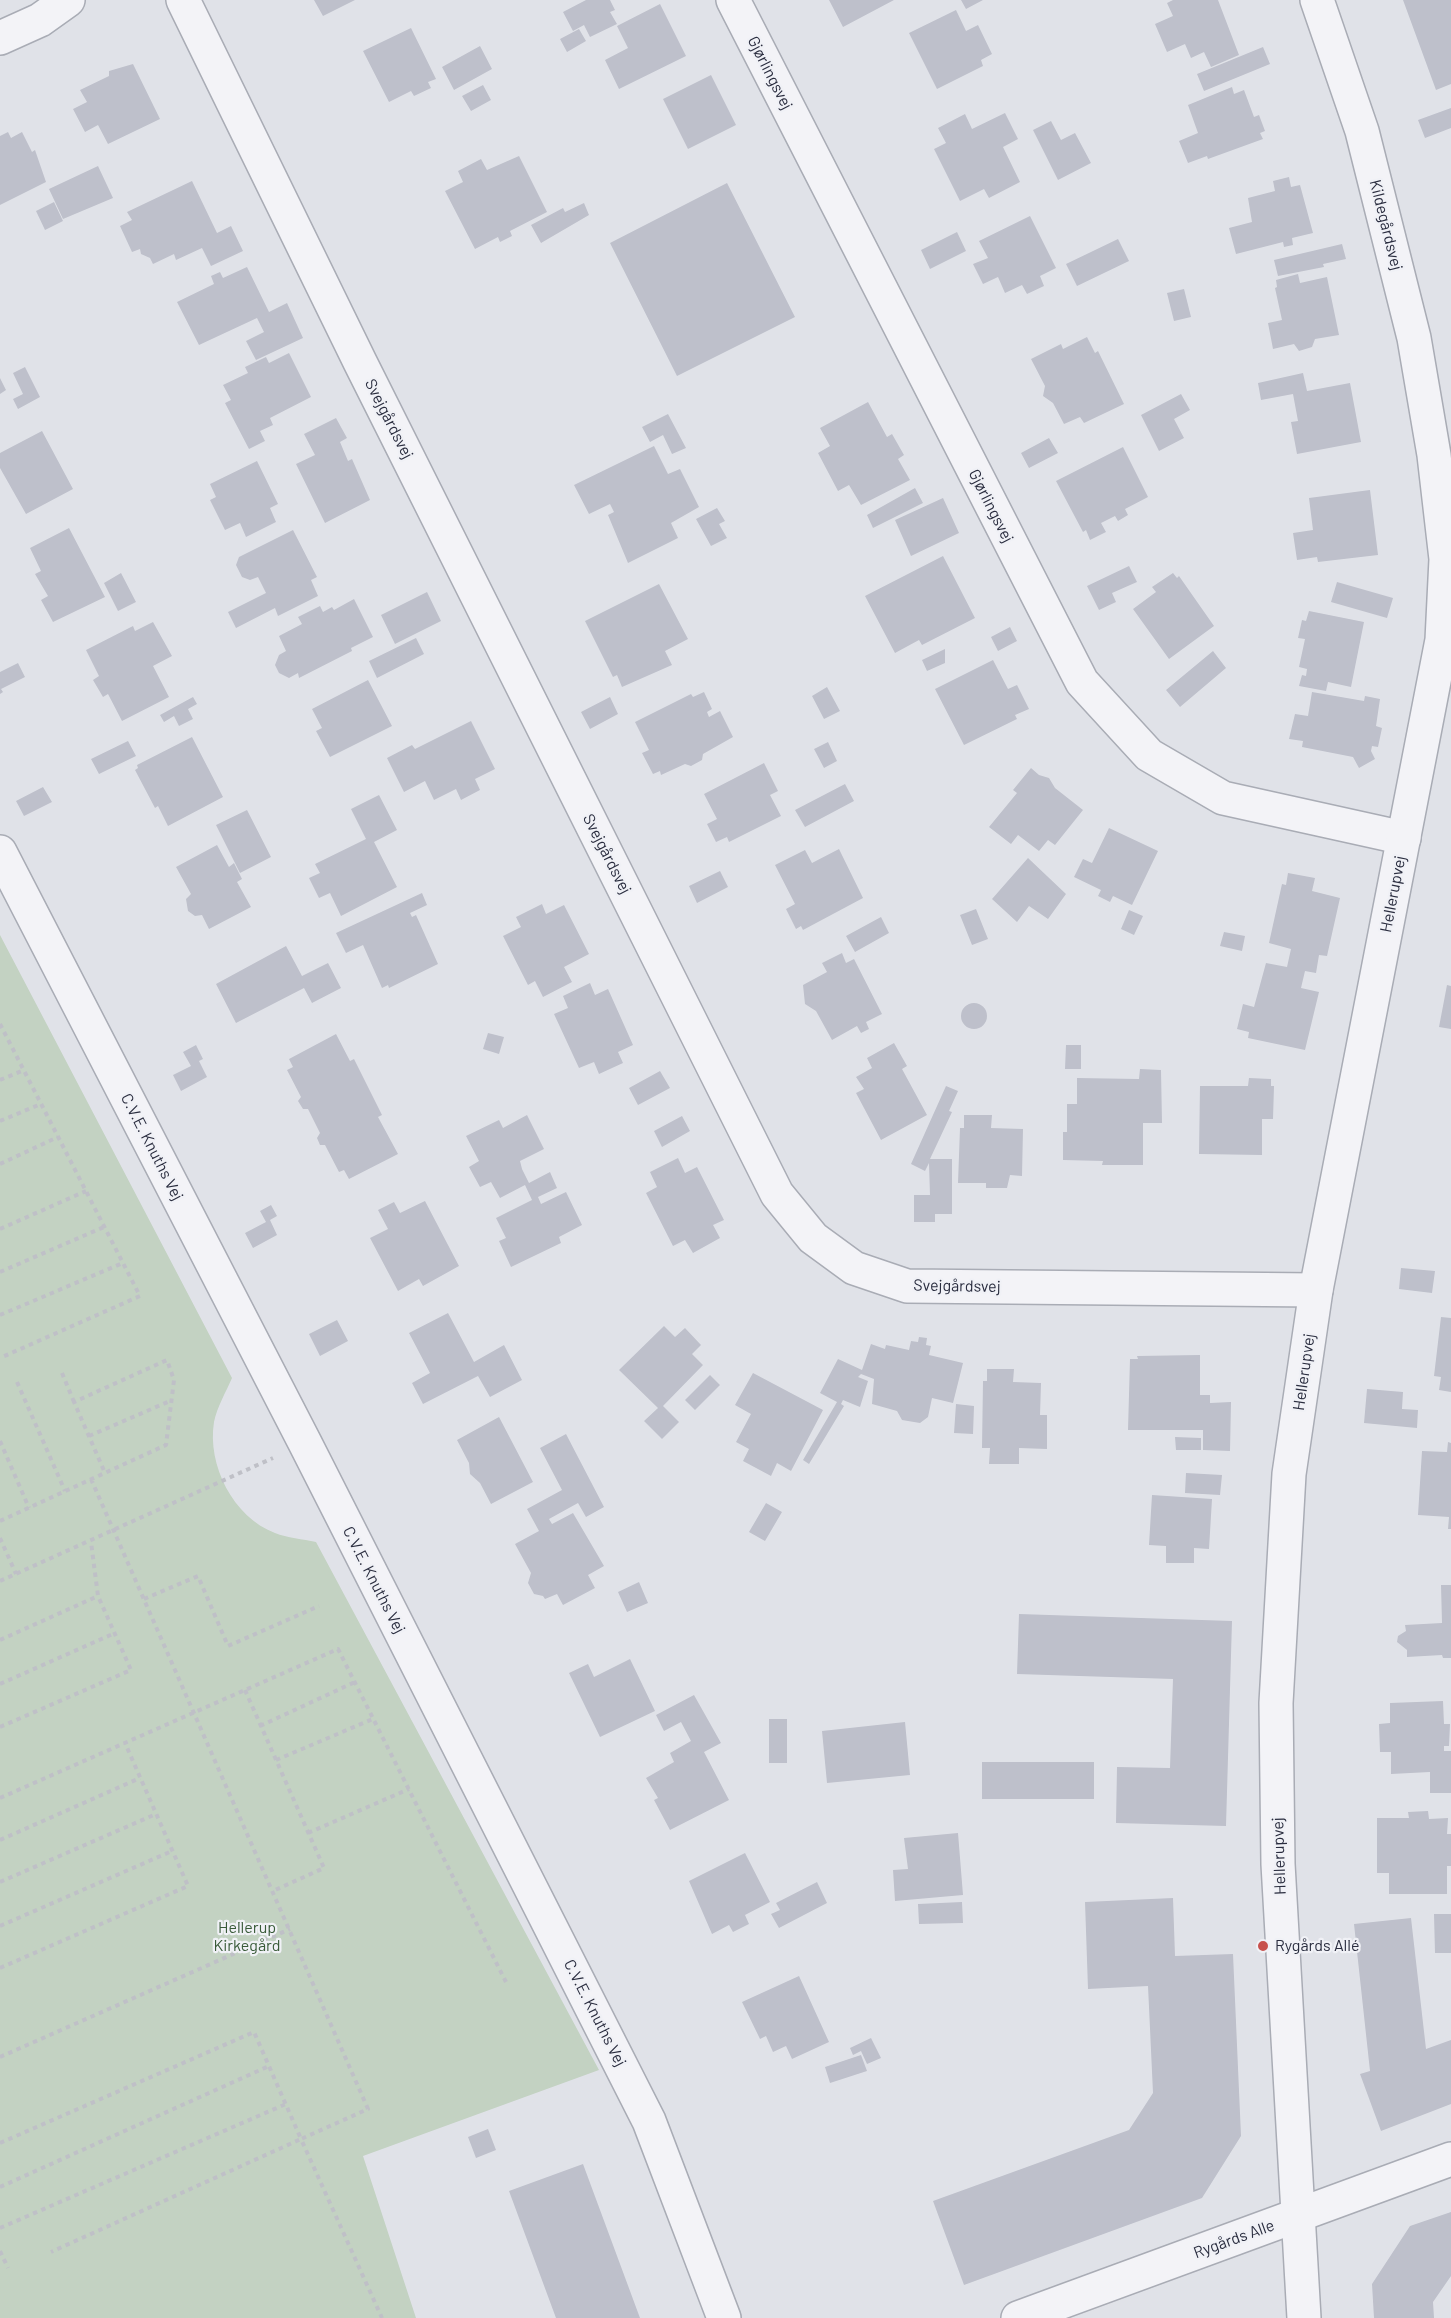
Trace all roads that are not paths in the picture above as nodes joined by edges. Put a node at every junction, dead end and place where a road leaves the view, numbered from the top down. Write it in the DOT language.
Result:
graph roads {
  1 [pos="68,0"];
  2 [pos="183,0"];
  3 [pos="733,0"];
  4 [pos="1317,0"];
  5 [pos="0,39"];
  6 [pos="1443,452"];
  7 [pos="1404,838"];
  8 [pos="0,852"];
  9 [pos="1316,1290"];
  10 [pos="1451,2159"];
  11 [pos="1299,2215"];
  12 [pos="724,2318"];
  13 [pos="1018,2318"];
  14 [pos="1304,2318"];
  1 -- 5 [label="street"];
  2 -- 9 [label="street, Svejgårdsvej"];
  3 -- 7 [label="street, Gjørlingsvej"];
  4 -- 6 [label="street, Kildegårdsvej"];
  6 -- 7 [label="street, Hellerupvej"];
  7 -- 9 [label="street, Hellerupvej"];
  8 -- 12 [label="street, C.V.E. Knuths Vej"];
  9 -- 11 [label="street, Hellerupvej"];
  10 -- 11 [label="street, Rygårds Alle"];
  11 -- 13 [label="street, Rygårds Alle"];
  11 -- 14 [label="street, Hellerupvej"];
}
